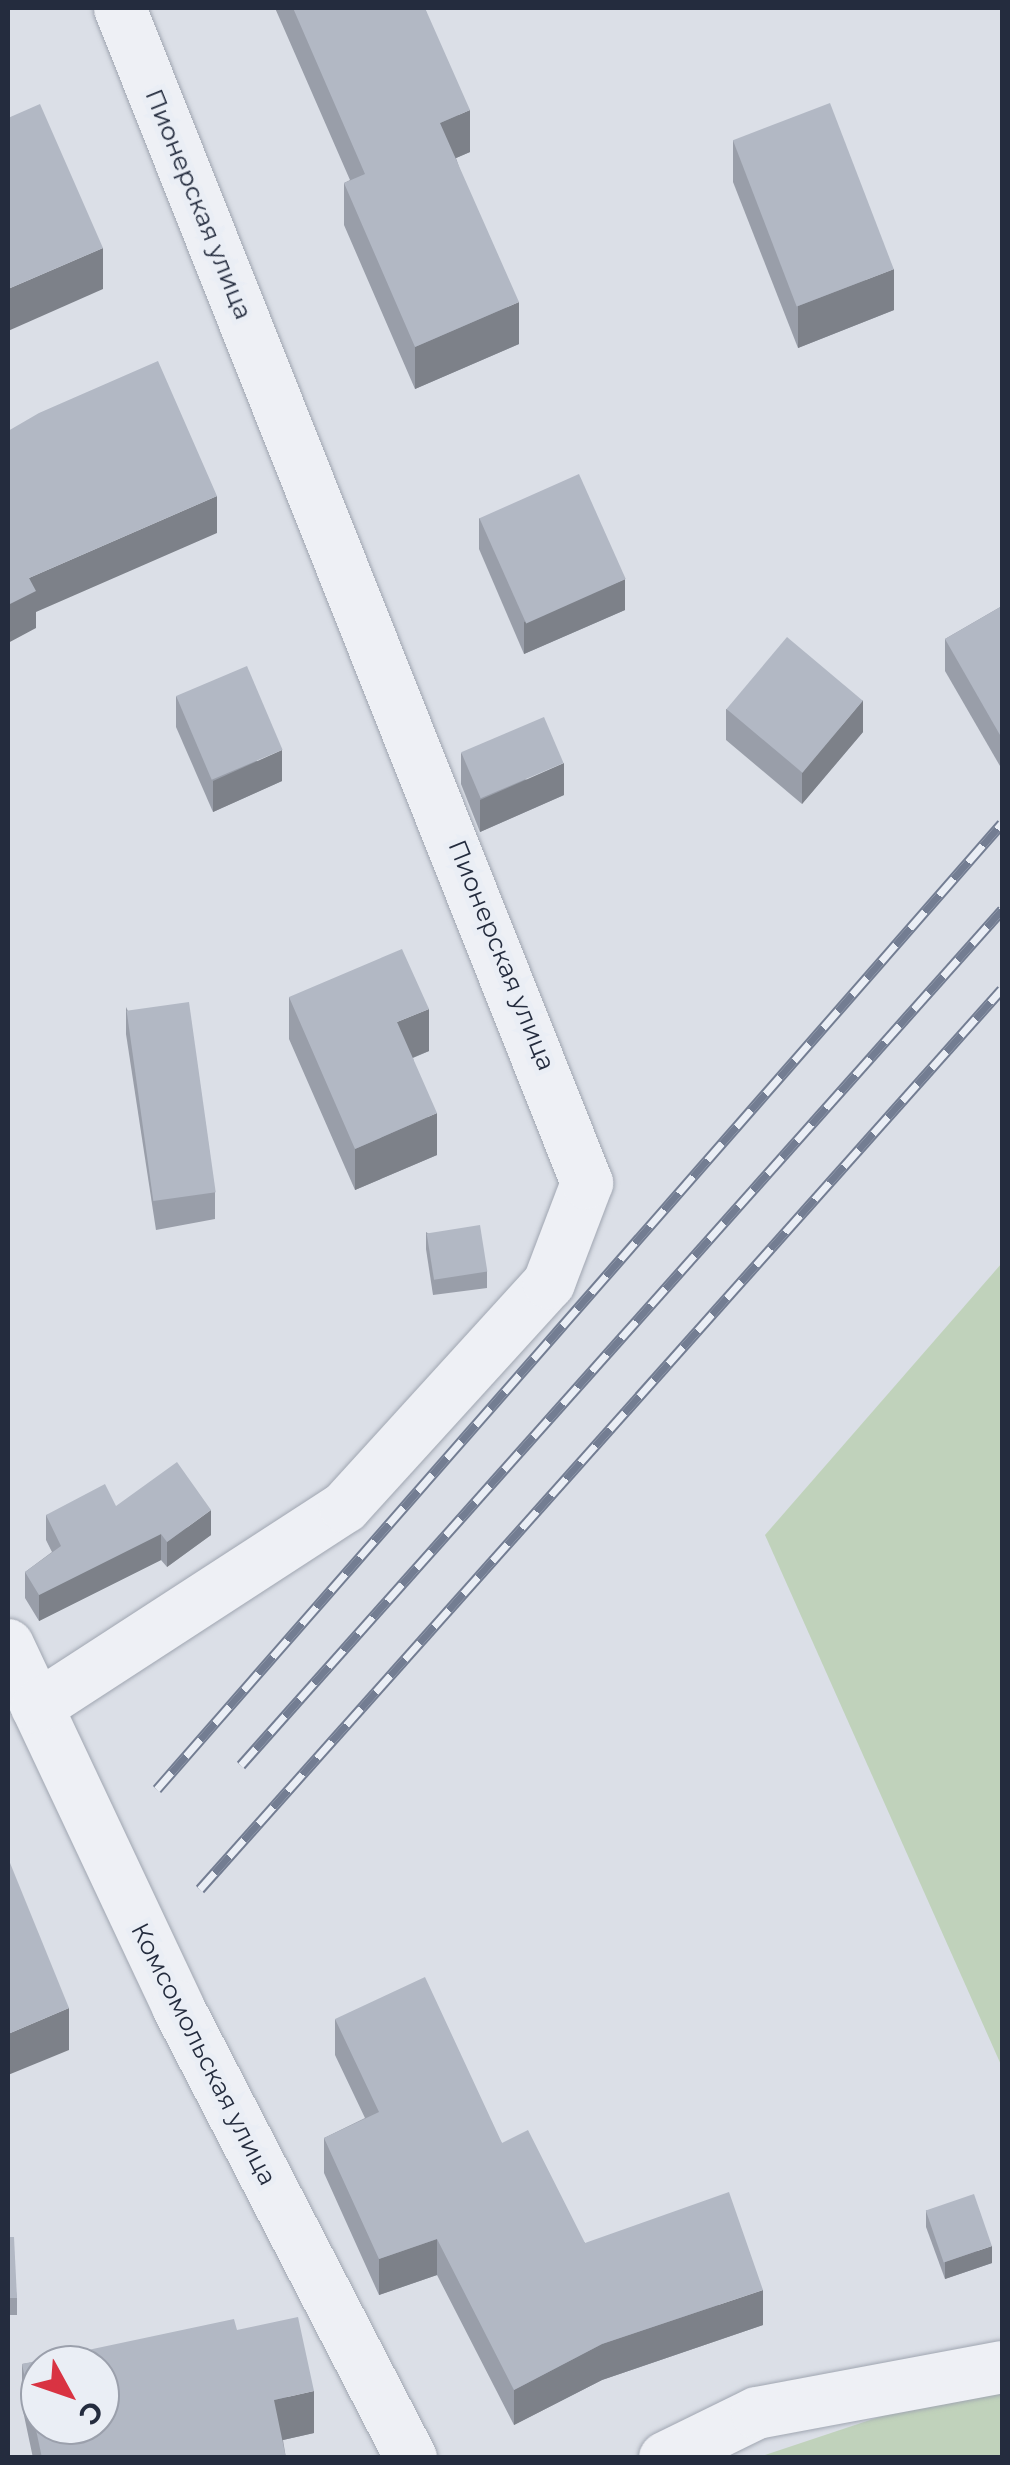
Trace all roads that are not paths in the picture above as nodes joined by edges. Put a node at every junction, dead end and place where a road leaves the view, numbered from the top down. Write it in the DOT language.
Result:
graph roads {
  1 [pos="120,8"];
  2 [pos="8,1645"];
  3 [pos="36,1707"];
  4 [pos="1002,2367"];
  5 [pos="411,2458"];
  6 [pos="666,2458"];
  1 -- 3 [label="street, Пионерская улица"];
  2 -- 3 [label="street, Комсомольская улица"];
  3 -- 5 [label="street, Комсомольская улица"];
  4 -- 6 [label="street"];
}
